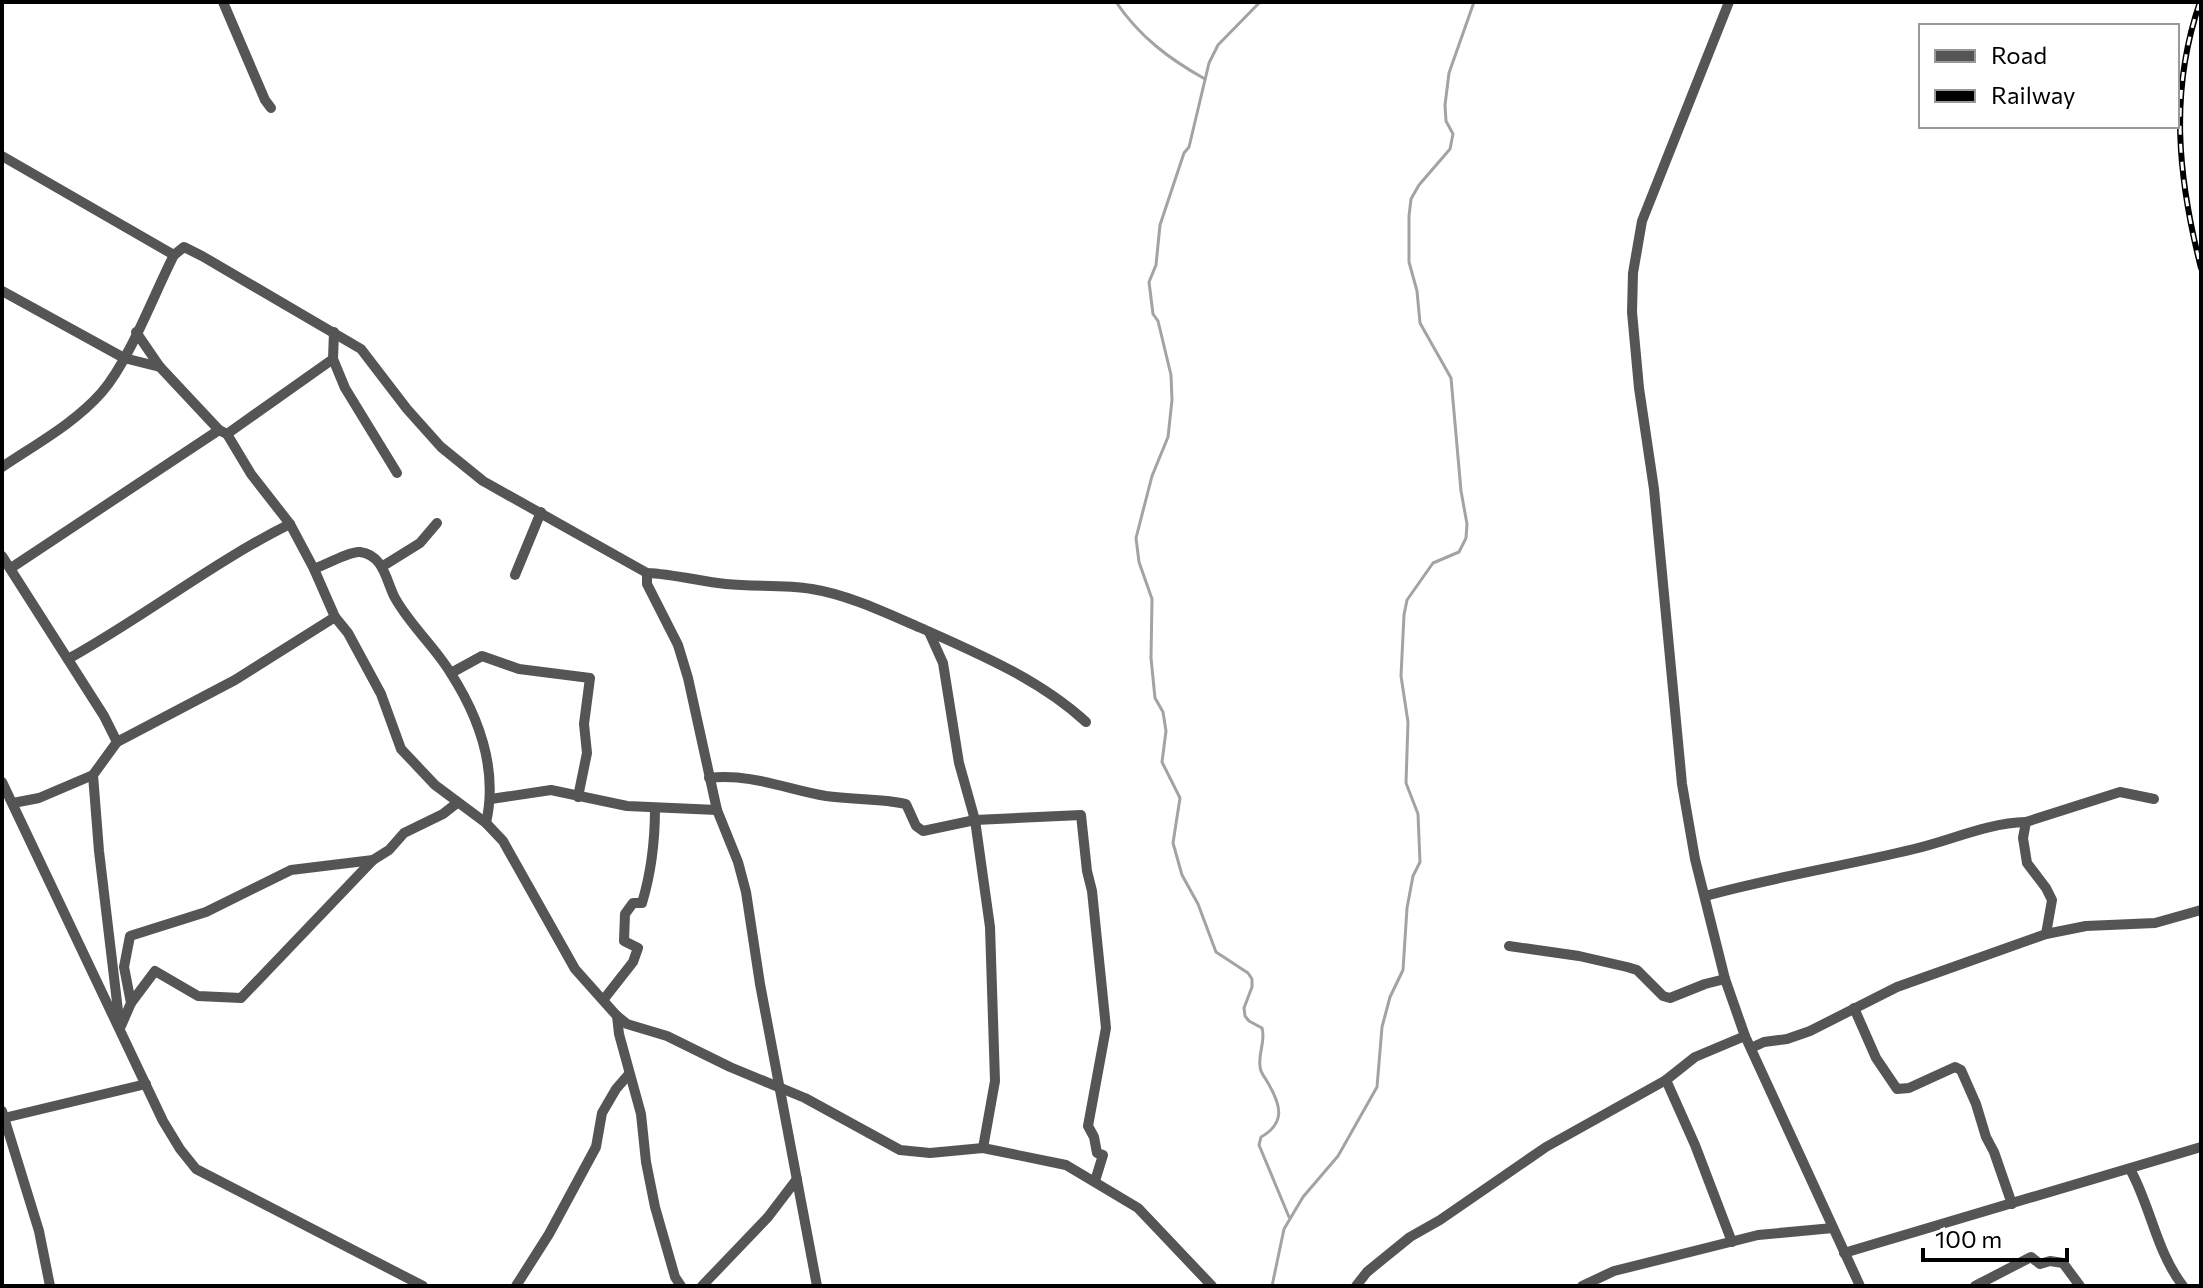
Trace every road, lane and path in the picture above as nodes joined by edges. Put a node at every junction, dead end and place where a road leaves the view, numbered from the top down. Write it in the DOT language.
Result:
graph roads {
  1 [pos="223,2"];
  2 [pos="1729,2"];
  3 [pos="271,108"];
  4 [pos="2,156"];
  5 [pos="174,255"];
  6 [pos="2,291"];
  7 [pos="136,332"];
  8 [pos="334,332"];
  9 [pos="124,358"];
  10 [pos="333,359"];
  11 [pos="160,367"];
  12 [pos="223,432"];
  13 [pos="2,467"];
  14 [pos="397,473"];
  15 [pos="541,512"];
  16 [pos="437,523"];
  17 [pos="290,524"];
  18 [pos="2,556"];
  19 [pos="383,566"];
  20 [pos="11,568"];
  21 [pos="314,569"];
  22 [pos="647,573"];
  23 [pos="515,575"];
  24 [pos="335,617"];
  25 [pos="929,632"];
  26 [pos="68,659"];
  27 [pos="451,673"];
  28 [pos="1086,722"];
  29 [pos="117,742"];
  30 [pos="93,775"];
  31 [pos="709,778"];
  32 [pos="2,782"];
  33 [pos="578,797"];
  34 [pos="491,799"];
  35 [pos="2154,799"];
  36 [pos="13,803"];
  37 [pos="457,803"];
  38 [pos="655,808"];
  39 [pos="717,810"];
  40 [pos="975,820"];
  41 [pos="2026,822"];
  42 [pos="486,823"];
  43 [pos="373,860"];
  44 [pos="1705,896"];
  45 [pos="2201,910"];
  46 [pos="2046,934"];
  47 [pos="1509,946"];
  48 [pos="1725,979"];
  49 [pos="604,999"];
  50 [pos="131,1003"];
  51 [pos="1854,1008"];
  52 [pos="617,1016"];
  53 [pos="120,1028"];
  54 [pos="1745,1036"];
  55 [pos="1751,1048"];
  56 [pos="629,1074"];
  57 [pos="1666,1080"];
  58 [pos="146,1084"];
  59 [pos="779,1089"];
  60 [pos="3,1115"];
  61 [pos="2201,1147"];
  62 [pos="983,1148"];
  63 [pos="2130,1169"];
  64 [pos="797,1179"];
  65 [pos="1095,1181"];
  66 [pos="2012,1204"];
  67 [pos="1833,1228"];
  68 [pos="1732,1242"];
  69 [pos="1844,1253"];
  70 [pos="50,1286"];
  71 [pos="423,1286"];
  72 [pos="516,1286"];
  73 [pos="681,1286"];
  74 [pos="702,1286"];
  75 [pos="817,1286"];
  76 [pos="1212,1286"];
  77 [pos="1356,1286"];
  78 [pos="1582,1286"];
  79 [pos="1860,1286"];
  80 [pos="1975,1286"];
  81 [pos="2080,1286"];
  82 [pos="2183,1286"];
  1 -- 3 [label="street"];
  2 -- 44 [label="street"];
  4 -- 5 [label="street"];
  5 -- 7 [label="street"];
  5 -- 8 [label="street"];
  6 -- 9 [label="street"];
  7 -- 9 [label="street"];
  7 -- 11 [label="street"];
  8 -- 10 [label="street"];
  8 -- 15 [label="street"];
  9 -- 11 [label="street"];
  9 -- 13 [label="street"];
  10 -- 12 [label="street"];
  10 -- 14 [label="street"];
  11 -- 12 [label="street"];
  12 -- 17 [label="street"];
  12 -- 20 [label="street"];
  15 -- 22 [label="street"];
  15 -- 23 [label="street"];
  16 -- 19 [label="street"];
  17 -- 21 [label="street"];
  17 -- 26 [label="street"];
  18 -- 20 [label="street"];
  19 -- 21 [label="street"];
  19 -- 27 [label="street"];
  20 -- 26 [label="street"];
  21 -- 24 [label="street"];
  22 -- 25 [label="street"];
  22 -- 31 [label="street"];
  24 -- 29 [label="street"];
  24 -- 37 [label="street"];
  25 -- 28 [label="street"];
  25 -- 40 [label="street"];
  26 -- 29 [label="street"];
  27 -- 33 [label="street"];
  27 -- 34 [label="street"];
  29 -- 30 [label="street"];
  30 -- 36 [label="street"];
  30 -- 53 [label="street"];
  31 -- 39 [label="street"];
  31 -- 40 [label="street"];
  32 -- 36 [label="street"];
  33 -- 34 [label="street"];
  33 -- 38 [label="street"];
  34 -- 42 [label="street"];
  35 -- 41 [label="street"];
  36 -- 53 [label="street"];
  37 -- 42 [label="street"];
  37 -- 43 [label="street"];
  38 -- 39 [label="street"];
  38 -- 49 [label="street"];
  39 -- 59 [label="street"];
  40 -- 62 [label="street"];
  40 -- 65 [label="street"];
  41 -- 44 [label="street"];
  41 -- 46 [label="street"];
  42 -- 49 [label="street"];
  43 -- 50 [label="street"];
  43 -- 50 [label="street"];
  44 -- 48 [label="street"];
  45 -- 46 [label="street"];
  46 -- 51 [label="street"];
  47 -- 48 [label="street"];
  48 -- 54 [label="street"];
  49 -- 52 [label="street"];
  50 -- 53 [label="street"];
  51 -- 55 [label="street"];
  51 -- 66 [label="street"];
  52 -- 56 [label="street"];
  52 -- 59 [label="street"];
  53 -- 58 [label="street"];
  54 -- 55 [label="street"];
  54 -- 57 [label="street"];
  55 -- 67 [label="street"];
  56 -- 72 [label="street"];
  56 -- 73 [label="street"];
  57 -- 68 [label="street"];
  57 -- 77 [label="street"];
  58 -- 60 [label="street"];
  58 -- 71 [label="street"];
  59 -- 62 [label="street"];
  59 -- 64 [label="street"];
  60 -- 70 [label="street"];
  61 -- 63 [label="street"];
  62 -- 65 [label="street"];
  63 -- 66 [label="street"];
  63 -- 82 [label="street"];
  64 -- 74 [label="street"];
  64 -- 75 [label="street"];
  65 -- 76 [label="street"];
  66 -- 69 [label="street"];
  67 -- 68 [label="street"];
  67 -- 69 [label="street"];
  68 -- 78 [label="street"];
  69 -- 79 [label="street"];
  80 -- 81 [label="street"];
}
